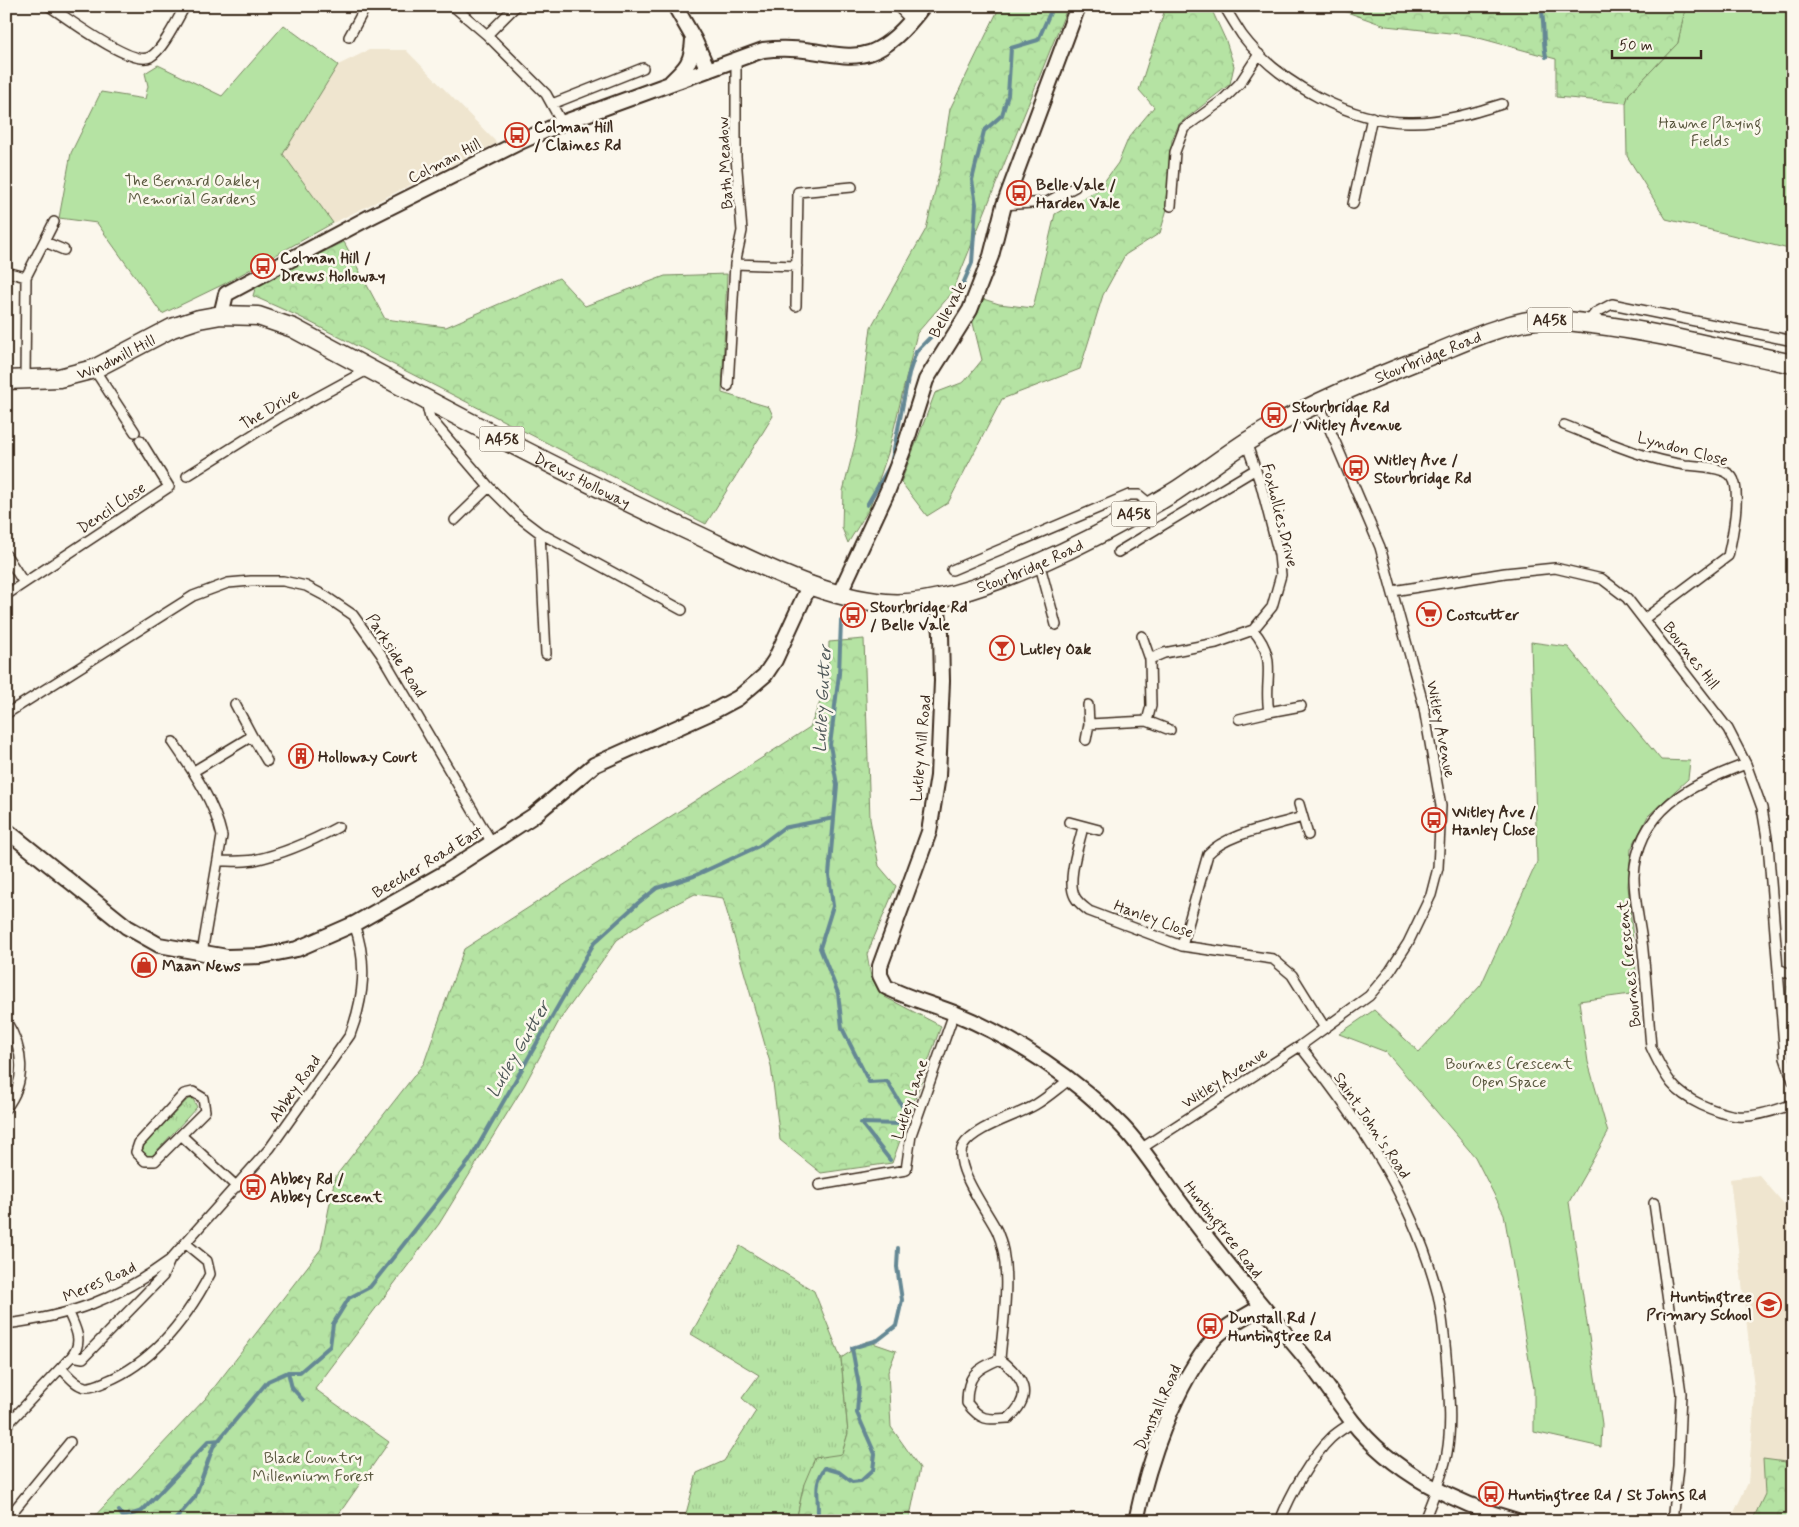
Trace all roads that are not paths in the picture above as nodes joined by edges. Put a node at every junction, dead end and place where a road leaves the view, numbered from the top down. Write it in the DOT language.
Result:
graph roads {
  1 [pos="49,6"];
  2 [pos="185,6"];
  3 [pos="366,6"];
  4 [pos="454,6"];
  5 [pos="516,6"];
  6 [pos="675,6"];
  7 [pos="897,6"];
  8 [pos="923,6"];
  9 [pos="1078,6"];
  10 [pos="1224,6"];
  11 [pos="912,21"];
  12 [pos="487,34"];
  13 [pos="349,37"];
  14 [pos="694,38"];
  15 [pos="1259,54"];
  16 [pos="736,60"];
  17 [pos="643,68"];
  18 [pos="708,70"];
  19 [pos="667,86"];
  20 [pos="552,104"];
  21 [pos="1502,104"];
  22 [pos="1372,117"];
  23 [pos="562,123"];
  24 [pos="852,187"];
  25 [pos="1075,187"];
  26 [pos="1353,204"];
  27 [pos="1004,205"];
  28 [pos="1171,206"];
  29 [pos="54,222"];
  30 [pos="45,242"];
  31 [pos="64,250"];
  32 [pos="735,264"];
  33 [pos="797,266"];
  34 [pos="6,272"];
  35 [pos="26,277"];
  36 [pos="796,306"];
  37 [pos="221,315"];
  38 [pos="1586,323"];
  39 [pos="1793,341"];
  40 [pos="1793,364"];
  41 [pos="94,369"];
  42 [pos="369,369"];
  43 [pos="6,380"];
  44 [pos="26,380"];
  45 [pos="728,386"];
  46 [pos="424,398"];
  47 [pos="1318,404"];
  48 [pos="1564,425"];
  49 [pos="1246,442"];
  50 [pos="1256,470"];
  51 [pos="187,476"];
  52 [pos="489,487"];
  53 [pos="1151,505"];
  54 [pos="455,520"];
  55 [pos="540,533"];
  56 [pos="1118,552"];
  57 [pos="6,555"];
  58 [pos="1039,562"];
  59 [pos="952,570"];
  60 [pos="24,583"];
  61 [pos="810,584"];
  62 [pos="1393,591"];
  63 [pos="840,593"];
  64 [pos="6,595"];
  65 [pos="936,598"];
  66 [pos="682,610"];
  67 [pos="1644,619"];
  68 [pos="1056,625"];
  69 [pos="1253,630"];
  70 [pos="1142,636"];
  71 [pos="546,654"];
  72 [pos="1150,659"];
  73 [pos="235,704"];
  74 [pos="1088,705"];
  75 [pos="1301,706"];
  76 [pos="1269,712"];
  77 [pos="6,714"];
  78 [pos="1239,719"];
  79 [pos="1147,721"];
  80 [pos="1089,724"];
  81 [pos="1170,730"];
  82 [pos="252,736"];
  83 [pos="1086,740"];
  84 [pos="173,742"];
  85 [pos="267,761"];
  86 [pos="1746,764"];
  87 [pos="194,771"];
  88 [pos="1298,804"];
  89 [pos="1302,817"];
  90 [pos="1069,822"];
  91 [pos="338,827"];
  92 [pos="1083,827"];
  93 [pos="6,830"];
  94 [pos="1099,830"];
  95 [pos="1308,834"];
  96 [pos="492,843"];
  97 [pos="218,861"];
  98 [pos="354,924"];
  99 [pos="1182,946"];
  100 [pos="202,953"];
  101 [pos="1778,969"];
  102 [pos="1793,975"];
  103 [pos="883,981"];
  104 [pos="954,1013"];
  105 [pos="6,1021"];
  106 [pos="1325,1028"];
  107 [pos="1300,1046"];
  108 [pos="1069,1080"];
  109 [pos="1793,1080"];
  110 [pos="1793,1104"];
  111 [pos="6,1108"];
  112 [pos="181,1135"];
  113 [pos="1142,1148"];
  114 [pos="819,1185"];
  115 [pos="237,1187"];
  116 [pos="1654,1203"];
  117 [pos="185,1243"];
  118 [pos="170,1260"];
  119 [pos="1262,1306"];
  120 [pos="69,1313"];
  121 [pos="6,1324"];
  122 [pos="72,1356"];
  123 [pos="1000,1360"];
  124 [pos="61,1368"];
  125 [pos="1353,1422"];
  126 [pos="6,1426"];
  127 [pos="70,1442"];
  128 [pos="1436,1488"];
  129 [pos="6,1520"];
  130 [pos="1136,1521"];
  131 [pos="1280,1521"];
  132 [pos="1424,1521"];
  133 [pos="1517,1521"];
  134 [pos="1672,1521"];
  1 -- 2 [label="street"];
  3 -- 13 [label="street"];
  4 -- 12 [label="street"];
  5 -- 12 [label="street"];
  6 -- 14 [label="street"];
  7 -- 11 [label="street"];
  8 -- 11 [label="street, Colman Hill"];
  9 -- 27 [label="street, Bellevale"];
  10 -- 15 [label="street"];
  11 -- 16 [label="street, Colman Hill"];
  12 -- 20 [label="street"];
  14 -- 18 [label="street"];
  14 -- 19 [label="street"];
  15 -- 22 [label="street"];
  15 -- 28 [label="street"];
  16 -- 18 [label="street, Colman Hill"];
  16 -- 32 [label="street, Bath Meadow"];
  17 -- 20 [label="street"];
  18 -- 19 [label="street, Colman Hill"];
  19 -- 23 [label="street, Colman Hill"];
  20 -- 23 [label="street"];
  21 -- 22 [label="street"];
  22 -- 26 [label="street"];
  23 -- 37 [label="street, Colman Hill"];
  24 -- 33 [label="street"];
  25 -- 27 [label="street"];
  27 -- 63 [label="street, Bellevale"];
  29 -- 30 [label="street"];
  30 -- 31 [label="street"];
  30 -- 35 [label="street"];
  32 -- 33 [label="street"];
  32 -- 45 [label="street, Bath Meadow"];
  33 -- 36 [label="street"];
  34 -- 35 [label="street"];
  35 -- 44 [label="street"];
  37 -- 41 [label="highway, Windmill Hill / A458"];
  37 -- 42 [label="highway, Drews Holloway / A458"];
  38 -- 39 [label="street"];
  38 -- 40 [label="highway, Stourbridge Road / A458"];
  38 -- 47 [label="highway, Stourbridge Road / A458"];
  41 -- 44 [label="highway, Windmill Hill / A458"];
  41 -- 60 [label="street, Dencil Close"];
  42 -- 46 [label="highway, Drews Holloway / A458"];
  42 -- 51 [label="street, The Drive"];
  43 -- 44 [label="highway, Windmill Hill / A458"];
  46 -- 52 [label="street"];
  46 -- 61 [label="highway, Drews Holloway / A458"];
  47 -- 49 [label="highway, Stourbridge Road / A458"];
  47 -- 62 [label="street, Witley Avenue"];
  48 -- 67 [label="street, Lyndon Close"];
  49 -- 50 [label="street, Foxhollies Drive"];
  49 -- 53 [label="highway, Stourbridge Road / A458"];
  50 -- 56 [label="street"];
  50 -- 69 [label="street, Foxhollies Drive"];
  52 -- 54 [label="street"];
  52 -- 55 [label="street"];
  53 -- 58 [label="highway, Stourbridge Road / A458"];
  53 -- 59 [label="street, Stourbridge Road"];
  55 -- 66 [label="street"];
  55 -- 71 [label="street"];
  57 -- 60 [label="street"];
  58 -- 65 [label="highway, Stourbridge Road / A458"];
  58 -- 68 [label="street"];
  60 -- 64 [label="street, Dencil Close"];
  61 -- 63 [label="highway, Drews Holloway / A458"];
  61 -- 96 [label="street, Beecher Road East"];
  62 -- 67 [label="street, Bournes Hill"];
  62 -- 106 [label="street, Witley Avenue"];
  63 -- 65 [label="highway, Stourbridge Road / A458"];
  65 -- 103 [label="street, Lutley Mill Road"];
  67 -- 86 [label="street, Bournes Hill"];
  69 -- 72 [label="street"];
  69 -- 76 [label="street"];
  70 -- 72 [label="street"];
  72 -- 79 [label="street"];
  73 -- 82 [label="street"];
  74 -- 80 [label="street"];
  75 -- 76 [label="street"];
  76 -- 78 [label="street"];
  77 -- 96 [label="street, Parkside Road"];
  79 -- 80 [label="street"];
  79 -- 81 [label="street"];
  80 -- 83 [label="street"];
  82 -- 85 [label="street"];
  82 -- 87 [label="street"];
  84 -- 87 [label="street"];
  86 -- 101 [label="street, Bournes Hill"];
  86 -- 110 [label="street, Bournes Crescent"];
  87 -- 97 [label="street"];
  88 -- 89 [label="street"];
  89 -- 95 [label="street"];
  89 -- 99 [label="street"];
  90 -- 92 [label="street"];
  91 -- 97 [label="street"];
  92 -- 94 [label="street"];
  92 -- 99 [label="street, Hanley Close"];
  93 -- 100 [label="street, Beecher Road East"];
  96 -- 98 [label="street, Beecher Road East"];
  97 -- 100 [label="street"];
  98 -- 100 [label="street, Beecher Road East"];
  98 -- 115 [label="street, Abbey Road"];
  99 -- 106 [label="street, Hanley Close"];
  101 -- 102 [label="street"];
  101 -- 109 [label="street, Bournes Hill"];
  103 -- 104 [label="street, Huntingtree Road"];
  104 -- 108 [label="street, Huntingtree Road"];
  104 -- 114 [label="street, Lutley Lane"];
  105 -- 111 [label="street"];
  106 -- 107 [label="street, Witley Avenue"];
  107 -- 113 [label="street, Witley Avenue"];
  107 -- 128 [label="street, Saint John's Road"];
  108 -- 113 [label="street, Huntingtree Road"];
  108 -- 123 [label="street"];
  112 -- 112 [label="street"];
  112 -- 115 [label="street"];
  113 -- 119 [label="street, Huntingtree Road"];
  115 -- 117 [label="street, Abbey Road"];
  116 -- 134 [label="street"];
  117 -- 118 [label="street, Abbey Road"];
  117 -- 124 [label="street"];
  118 -- 120 [label="street, Meres Road"];
  118 -- 122 [label="street, Abbey Road"];
  119 -- 125 [label="street, Huntingtree Road"];
  119 -- 130 [label="street, Dunstall Road"];
  120 -- 121 [label="street, Meres Road"];
  120 -- 122 [label="street"];
  122 -- 124 [label="street, Abbey Road"];
  123 -- 123 [label="street"];
  124 -- 126 [label="street, Abbey Road"];
  125 -- 128 [label="street, Huntingtree Road"];
  125 -- 131 [label="street"];
  127 -- 129 [label="street"];
  128 -- 132 [label="street, Saint John's Road"];
  128 -- 133 [label="street, Huntingtree Road"];
}
